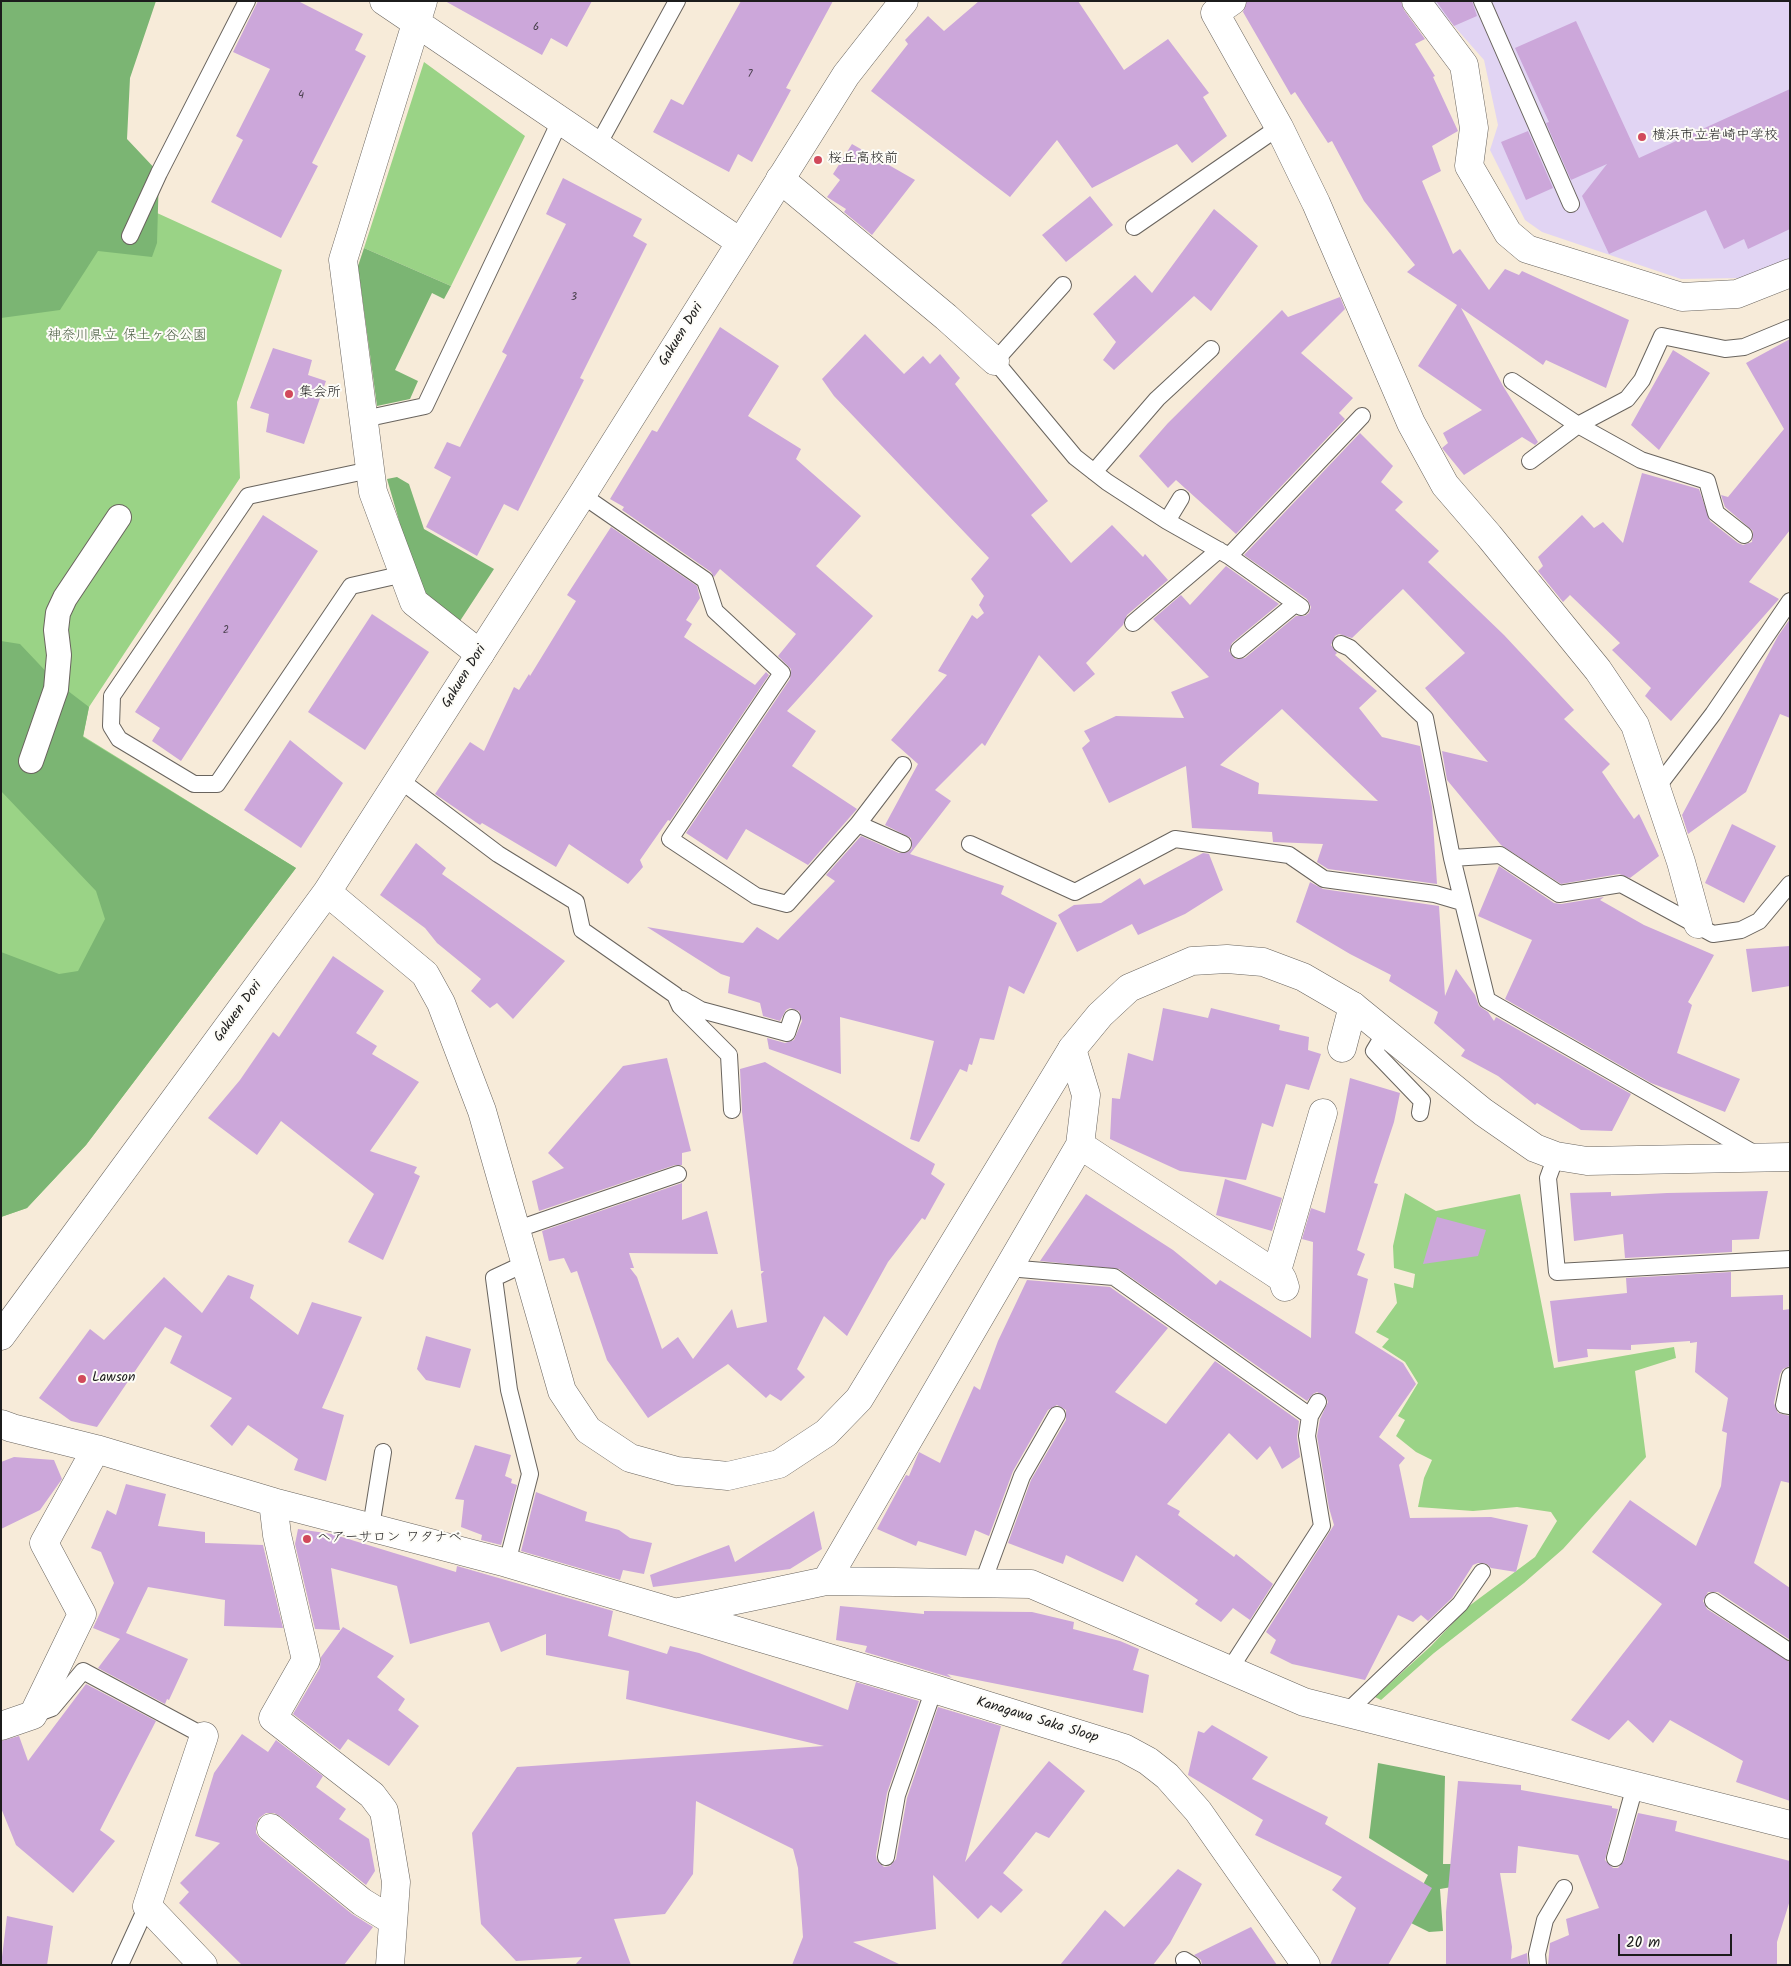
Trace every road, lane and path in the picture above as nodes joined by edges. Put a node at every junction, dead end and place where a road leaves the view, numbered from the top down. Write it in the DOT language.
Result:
graph roads {
  1 [pos="247,1"];
  2 [pos="384,1"];
  3 [pos="677,1"];
  4 [pos="904,1"];
  5 [pos="1232,1"];
  6 [pos="1416,1"];
  7 [pos="1482,1"];
  8 [pos="420,12"];
  9 [pos="560,119"];
  10 [pos="1279,127"];
  11 [pos="598,145"];
  12 [pos="780,179"];
  13 [pos="1571,204"];
  14 [pos="1134,227"];
  15 [pos="130,236"];
  16 [pos="740,242"];
  17 [pos="1790,273"];
  18 [pos="1063,284"];
  19 [pos="1790,328"];
  20 [pos="1211,349"];
  21 [pos="995,361"];
  22 [pos="1512,381"];
  23 [pos="1362,416"];
  24 [pos="364,419"];
  25 [pos="1578,425"];
  26 [pos="1530,461"];
  27 [pos="370,470"];
  28 [pos="1094,472"];
  29 [pos="582,495"];
  30 [pos="1181,498"];
  31 [pos="119,517"];
  32 [pos="1166,521"];
  33 [pos="1744,535"];
  34 [pos="1224,553"];
  35 [pos="404,574"];
  36 [pos="1790,601"];
  37 [pos="1133,623"];
  38 [pos="1341,644"];
  39 [pos="1239,650"];
  40 [pos="480,654"];
  41 [pos="31,761"];
  42 [pos="903,765"];
  43 [pos="400,780"];
  44 [pos="1655,790"];
  45 [pos="858,824"];
  46 [pos="903,844"];
  47 [pos="970,844"];
  48 [pos="1452,858"];
  49 [pos="1790,884"];
  50 [pos="327,892"];
  51 [pos="1462,902"];
  52 [pos="1698,924"];
  53 [pos="675,995"];
  54 [pos="1353,1006"];
  55 [pos="792,1018"];
  56 [pos="1386,1031"];
  57 [pos="1342,1048"];
  58 [pos="1072,1049"];
  59 [pos="732,1110"];
  60 [pos="1324,1113"];
  61 [pos="1420,1113"];
  62 [pos="1080,1145"];
  63 [pos="1556,1156"];
  64 [pos="1790,1157"];
  65 [pos="1762,1158"];
  66 [pos="678,1174"];
  67 [pos="515,1230"];
  68 [pos="1790,1259"];
  69 [pos="524,1264"];
  70 [pos="1008,1268"];
  71 [pos="1,1336"];
  72 [pos="1790,1376"];
  73 [pos="1790,1406"];
  74 [pos="1057,1416"];
  75 [pos="1,1424"];
  76 [pos="96,1449"];
  77 [pos="383,1452"];
  78 [pos="273,1502"];
  79 [pos="371,1527"];
  80 [pos="506,1563"];
  81 [pos="1482,1572"];
  82 [pos="826,1581"];
  83 [pos="982,1582"];
  84 [pos="1712,1601"];
  85 [pos="677,1612"];
  86 [pos="1790,1652"];
  87 [pos="1230,1669"];
  88 [pos="934,1689"];
  89 [pos="1347,1712"];
  90 [pos="33,1715"];
  91 [pos="1,1726"];
  92 [pos="204,1736"];
  93 [pos="1635,1786"];
  94 [pos="1790,1825"];
  95 [pos="271,1828"];
  96 [pos="886,1857"];
  97 [pos="1615,1858"];
  98 [pos="1564,1888"];
  99 [pos="147,1906"];
  100 [pos="393,1921"];
  101 [pos="1304,1964"];
  102 [pos="120,1965"];
  103 [pos="203,1965"];
  104 [pos="390,1965"];
  105 [pos="1538,1965"];
  1 -- 15 [label="lane"];
  2 -- 8 [label="street"];
  3 -- 11 [label="lane"];
  4 -- 12 [label="street, Gakuen Dori"];
  5 -- 10 [label="street"];
  6 -- 17 [label="street"];
  7 -- 13 [label="lane"];
  8 -- 9 [label="street"];
  8 -- 24 [label="street"];
  9 -- 11 [label="street"];
  9 -- 24 [label="lane"];
  10 -- 14 [label="lane"];
  10 -- 44 [label="street"];
  11 -- 16 [label="street"];
  12 -- 16 [label="street, Gakuen Dori"];
  12 -- 21 [label="street"];
  16 -- 29 [label="street, Gakuen Dori"];
  18 -- 21 [label="lane"];
  19 -- 25 [label="lane"];
  20 -- 28 [label="lane"];
  21 -- 28 [label="lane"];
  22 -- 25 [label="lane"];
  23 -- 34 [label="lane"];
  24 -- 27 [label="street"];
  25 -- 26 [label="lane"];
  25 -- 33 [label="lane"];
  27 -- 35 [label="street"];
  27 -- 35 [label="lane"];
  28 -- 32 [label="lane"];
  29 -- 40 [label="street, Gakuen Dori"];
  29 -- 45 [label="lane"];
  30 -- 32 [label="lane"];
  31 -- 41 [label="street"];
  32 -- 34 [label="lane"];
  34 -- 37 [label="lane"];
  34 -- 39 [label="lane"];
  35 -- 40 [label="street"];
  36 -- 44 [label="lane"];
  38 -- 48 [label="lane"];
  40 -- 43 [label="street, Gakuen Dori"];
  42 -- 45 [label="lane"];
  43 -- 50 [label="street, Gakuen Dori"];
  43 -- 53 [label="lane"];
  44 -- 52 [label="street"];
  45 -- 46 [label="lane"];
  47 -- 51 [label="lane"];
  48 -- 51 [label="lane"];
  48 -- 52 [label="lane"];
  49 -- 52 [label="lane"];
  50 -- 67 [label="street"];
  50 -- 71 [label="street, Gakuen Dori"];
  51 -- 65 [label="lane"];
  53 -- 55 [label="lane"];
  53 -- 59 [label="lane"];
  54 -- 56 [label="street"];
  54 -- 57 [label="street"];
  54 -- 58 [label="street"];
  56 -- 61 [label="lane"];
  56 -- 63 [label="street"];
  58 -- 62 [label="street"];
  58 -- 69 [label="street"];
  60 -- 62 [label="street"];
  62 -- 70 [label="street"];
  63 -- 65 [label="street"];
  63 -- 68 [label="lane"];
  64 -- 65 [label="street"];
  66 -- 67 [label="lane"];
  67 -- 69 [label="street"];
  69 -- 80 [label="lane"];
  70 -- 82 [label="street"];
  70 -- 87 [label="lane"];
  72 -- 73 [label="lane"];
  74 -- 83 [label="lane"];
  75 -- 76 [label="street, Kanagawa Saka Sloop"];
  76 -- 78 [label="street, Kanagawa Saka Sloop"];
  76 -- 90 [label="street"];
  77 -- 79 [label="lane"];
  78 -- 79 [label="street, Kanagawa Saka Sloop"];
  78 -- 100 [label="street"];
  79 -- 80 [label="street, Kanagawa Saka Sloop"];
  80 -- 85 [label="street, Kanagawa Saka Sloop"];
  81 -- 89 [label="lane"];
  82 -- 83 [label="street"];
  82 -- 85 [label="street"];
  83 -- 87 [label="street"];
  84 -- 86 [label="lane"];
  85 -- 88 [label="street, Kanagawa Saka Sloop"];
  87 -- 89 [label="street"];
  88 -- 96 [label="lane"];
  88 -- 101 [label="street, Kanagawa Saka Sloop"];
  89 -- 93 [label="street"];
  90 -- 91 [label="street"];
  90 -- 92 [label="lane"];
  92 -- 99 [label="street"];
  93 -- 94 [label="street"];
  93 -- 97 [label="lane"];
  95 -- 100 [label="street"];
  98 -- 105 [label="lane"];
  99 -- 102 [label="lane"];
  99 -- 103 [label="street"];
  100 -- 104 [label="street"];
}
